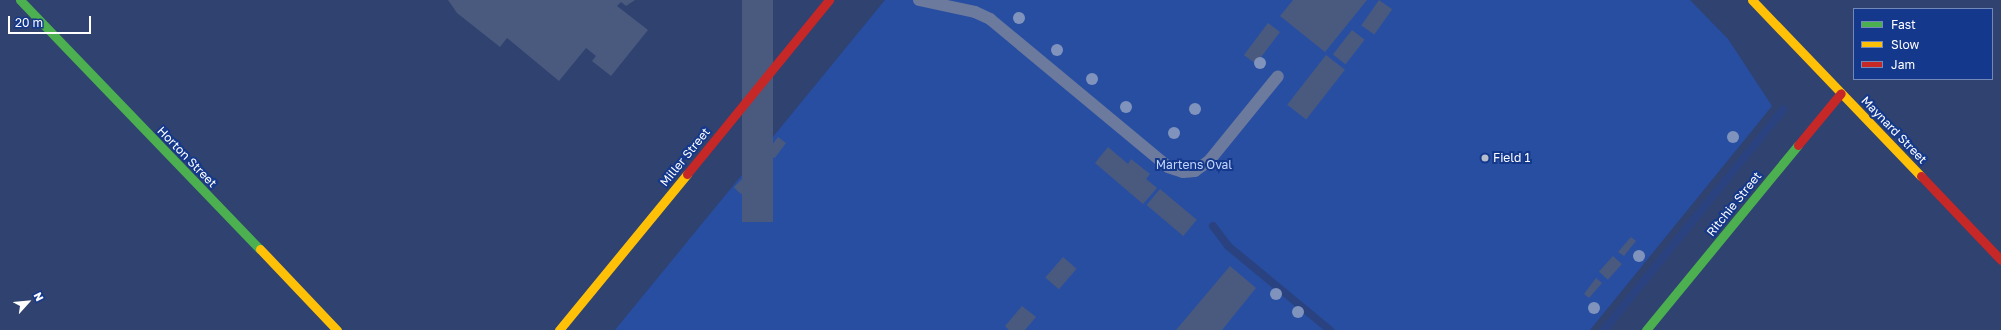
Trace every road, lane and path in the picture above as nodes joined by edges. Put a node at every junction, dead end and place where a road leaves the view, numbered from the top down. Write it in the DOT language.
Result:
graph roads {
  1 [pos="20,0"];
  2 [pos="829,0"];
  3 [pos="919,0"];
  4 [pos="1752,0"];
  5 [pos="1278,76"];
  6 [pos="1841,93"];
  7 [pos="2001,260"];
  8 [pos="337,330"];
  9 [pos="559,330"];
  10 [pos="1646,330"];
  1 -- 8 [label="street, Horton Street"];
  2 -- 9 [label="street, Miller Street"];
  3 -- 5 [label="lane"];
  4 -- 6 [label="street, Maynard Street"];
  6 -- 7 [label="street, Maynard Street"];
  6 -- 10 [label="street, Ritchie Street"];
}
